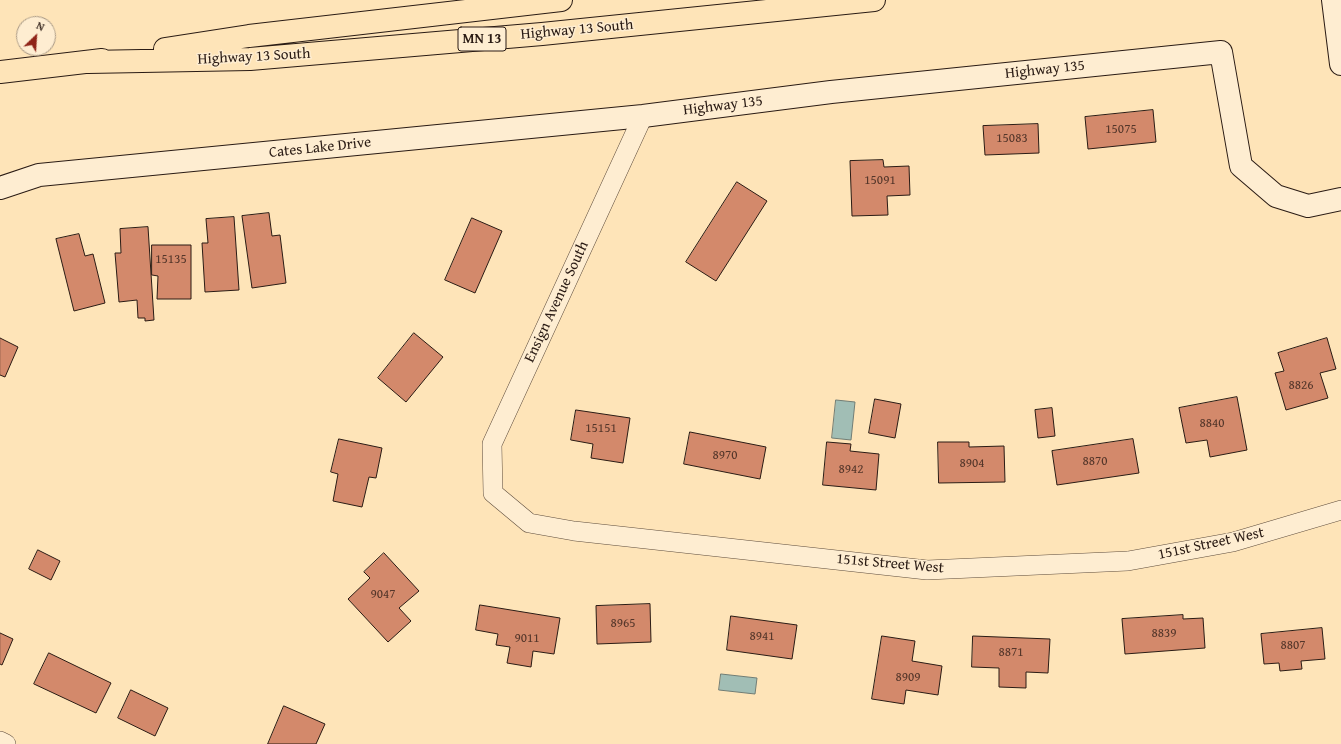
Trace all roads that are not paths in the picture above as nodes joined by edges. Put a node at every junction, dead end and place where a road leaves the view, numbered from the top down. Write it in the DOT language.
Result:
graph roads {
  1 [pos="561,0"];
  2 [pos="874,0"];
  3 [pos="1333,0"];
  4 [pos="88,62"];
  5 [pos="1341,64"];
  6 [pos="0,72"];
  7 [pos="643,116"];
  8 [pos="0,188"];
  9 [pos="1341,199"];
  10 [pos="493,493"];
  11 [pos="1341,510"];
  12 [pos="0,741"];
  13 [pos="6,744"];
  1 -- 4 [label="main road, Highway 13 South / MN 13"];
  2 -- 4 [label="main road, Highway 13 South / MN 13"];
  3 -- 5 [label="street"];
  4 -- 6 [label="main road, Highway 13 South / MN 13"];
  7 -- 8 [label="street, Cates Lake Drive"];
  7 -- 9 [label="street, Highway 135"];
  7 -- 10 [label="street, Ensign Avenue South"];
  10 -- 11 [label="street, 151st Street West"];
  12 -- 13 [label="street"];
}
